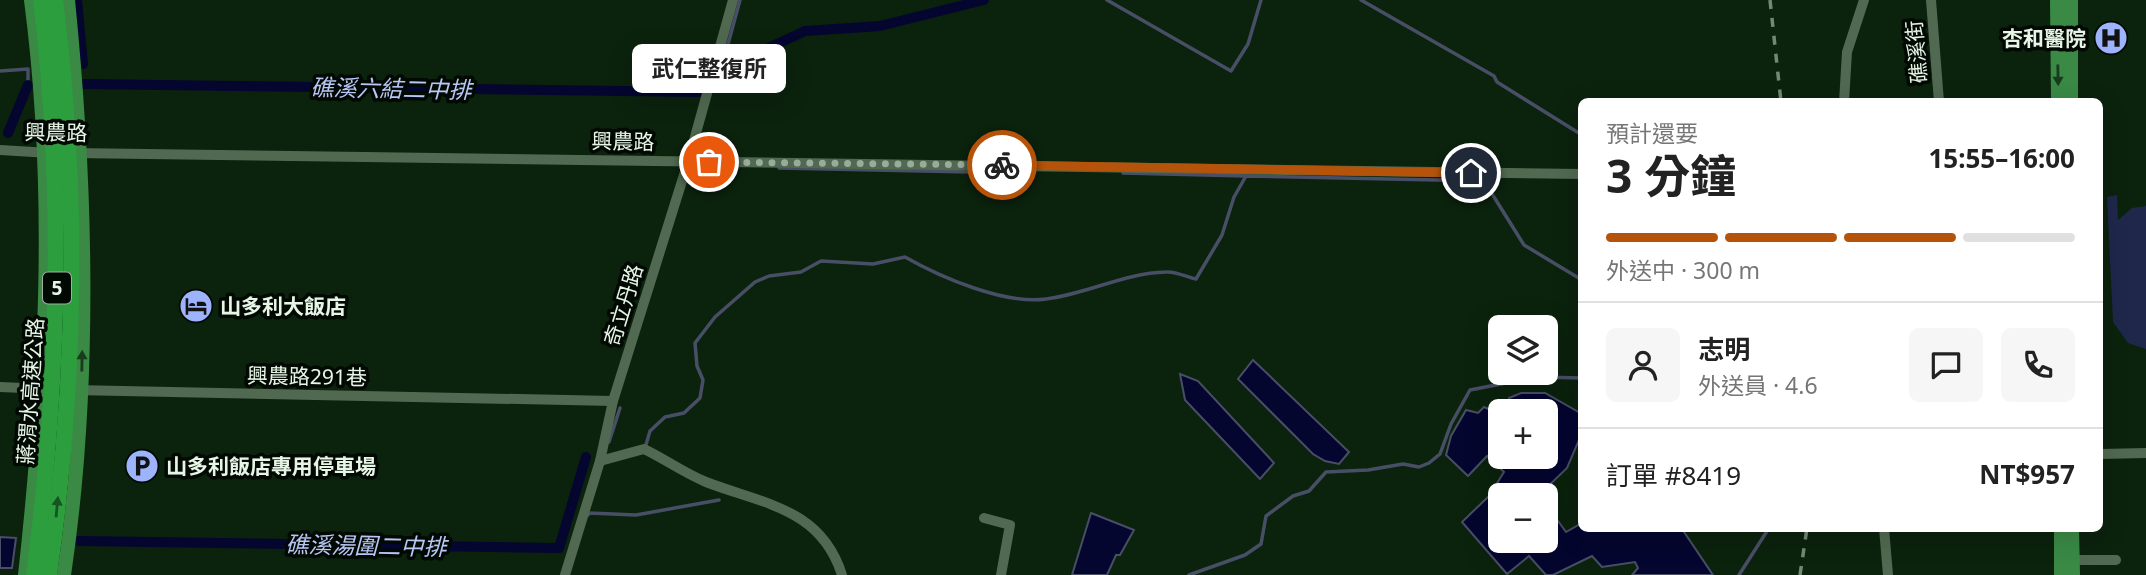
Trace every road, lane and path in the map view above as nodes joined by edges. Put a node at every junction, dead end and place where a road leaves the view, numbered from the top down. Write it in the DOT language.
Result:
graph roads {
  1 [pos="31,0"];
  2 [pos="41,0"];
  3 [pos="55,0"];
  4 [pos="68,0"];
  5 [pos="733,0"];
  6 [pos="1864,0"];
  7 [pos="1931,0"];
  8 [pos="2057,0"];
  9 [pos="2071,0"];
  10 [pos="1844,98"];
  11 [pos="1939,98"];
  12 [pos="2058,98"];
  13 [pos="2071,98"];
  14 [pos="0,150"];
  15 [pos="46,153"];
  16 [pos="80,153"];
  17 [pos="688,162"];
  18 [pos="1578,174"];
  19 [pos="83,260"];
  20 [pos="45,261"];
  21 [pos="0,387"];
  22 [pos="42,388"];
  23 [pos="81,390"];
  24 [pos="614,401"];
  25 [pos="2146,453"];
  26 [pos="2103,454"];
  27 [pos="600,461"];
  28 [pos="984,518"];
  29 [pos="1884,532"];
  30 [pos="2062,532"];
  31 [pos="2072,532"];
  32 [pos="2116,560"];
  33 [pos="2067,568"];
  34 [pos="25,575"];
  35 [pos="34,575"];
  36 [pos="49,575"];
  37 [pos="64,575"];
  38 [pos="565,575"];
  39 [pos="842,575"];
  40 [pos="1001,575"];
  41 [pos="1888,575"];
  1 -- 15 [label="main road"];
  2 -- 35 [label="highway, 蔣渭水高速公路 / 5"];
  36 -- 3 [label="highway, 蔣渭水高速公路 / 5, one-way"];
  4 -- 16 [label="main road"];
  5 -- 17 [label="street, 奇立丹路"];
  6 -- 10 [label="street"];
  7 -- 11 [label="street, 礁溪街"];
  8 -- 12 [label="main road, one-way"];
  9 -- 13 [label="main road"];
  14 -- 15 [label="street, 興農路"];
  15 -- 16 [label="street, 興農路"];
  15 -- 20 [label="main road"];
  16 -- 17 [label="street, 興農路"];
  16 -- 19 [label="main road"];
  17 -- 18 [label="street, 興農路"];
  17 -- 24 [label="street, 奇立丹路"];
  19 -- 20 [label="main road"];
  23 -- 19 [label="main road, one-way"];
  20 -- 22 [label="main road"];
  21 -- 22 [label="street, 興農路291巷"];
  22 -- 23 [label="street, 興農路291巷"];
  22 -- 34 [label="main road"];
  23 -- 24 [label="street, 興農路291巷"];
  23 -- 37 [label="main road"];
  24 -- 27 [label="street, 奇立丹路"];
  25 -- 26 [label="street"];
  27 -- 38 [label="street, 奇立丹路"];
  27 -- 39 [label="street"];
  28 -- 40 [label="street"];
  29 -- 41 [label="street"];
  30 -- 33 [label="main road"];
  31 -- 33 [label="main road"];
  32 -- 33 [label="street"];
}
